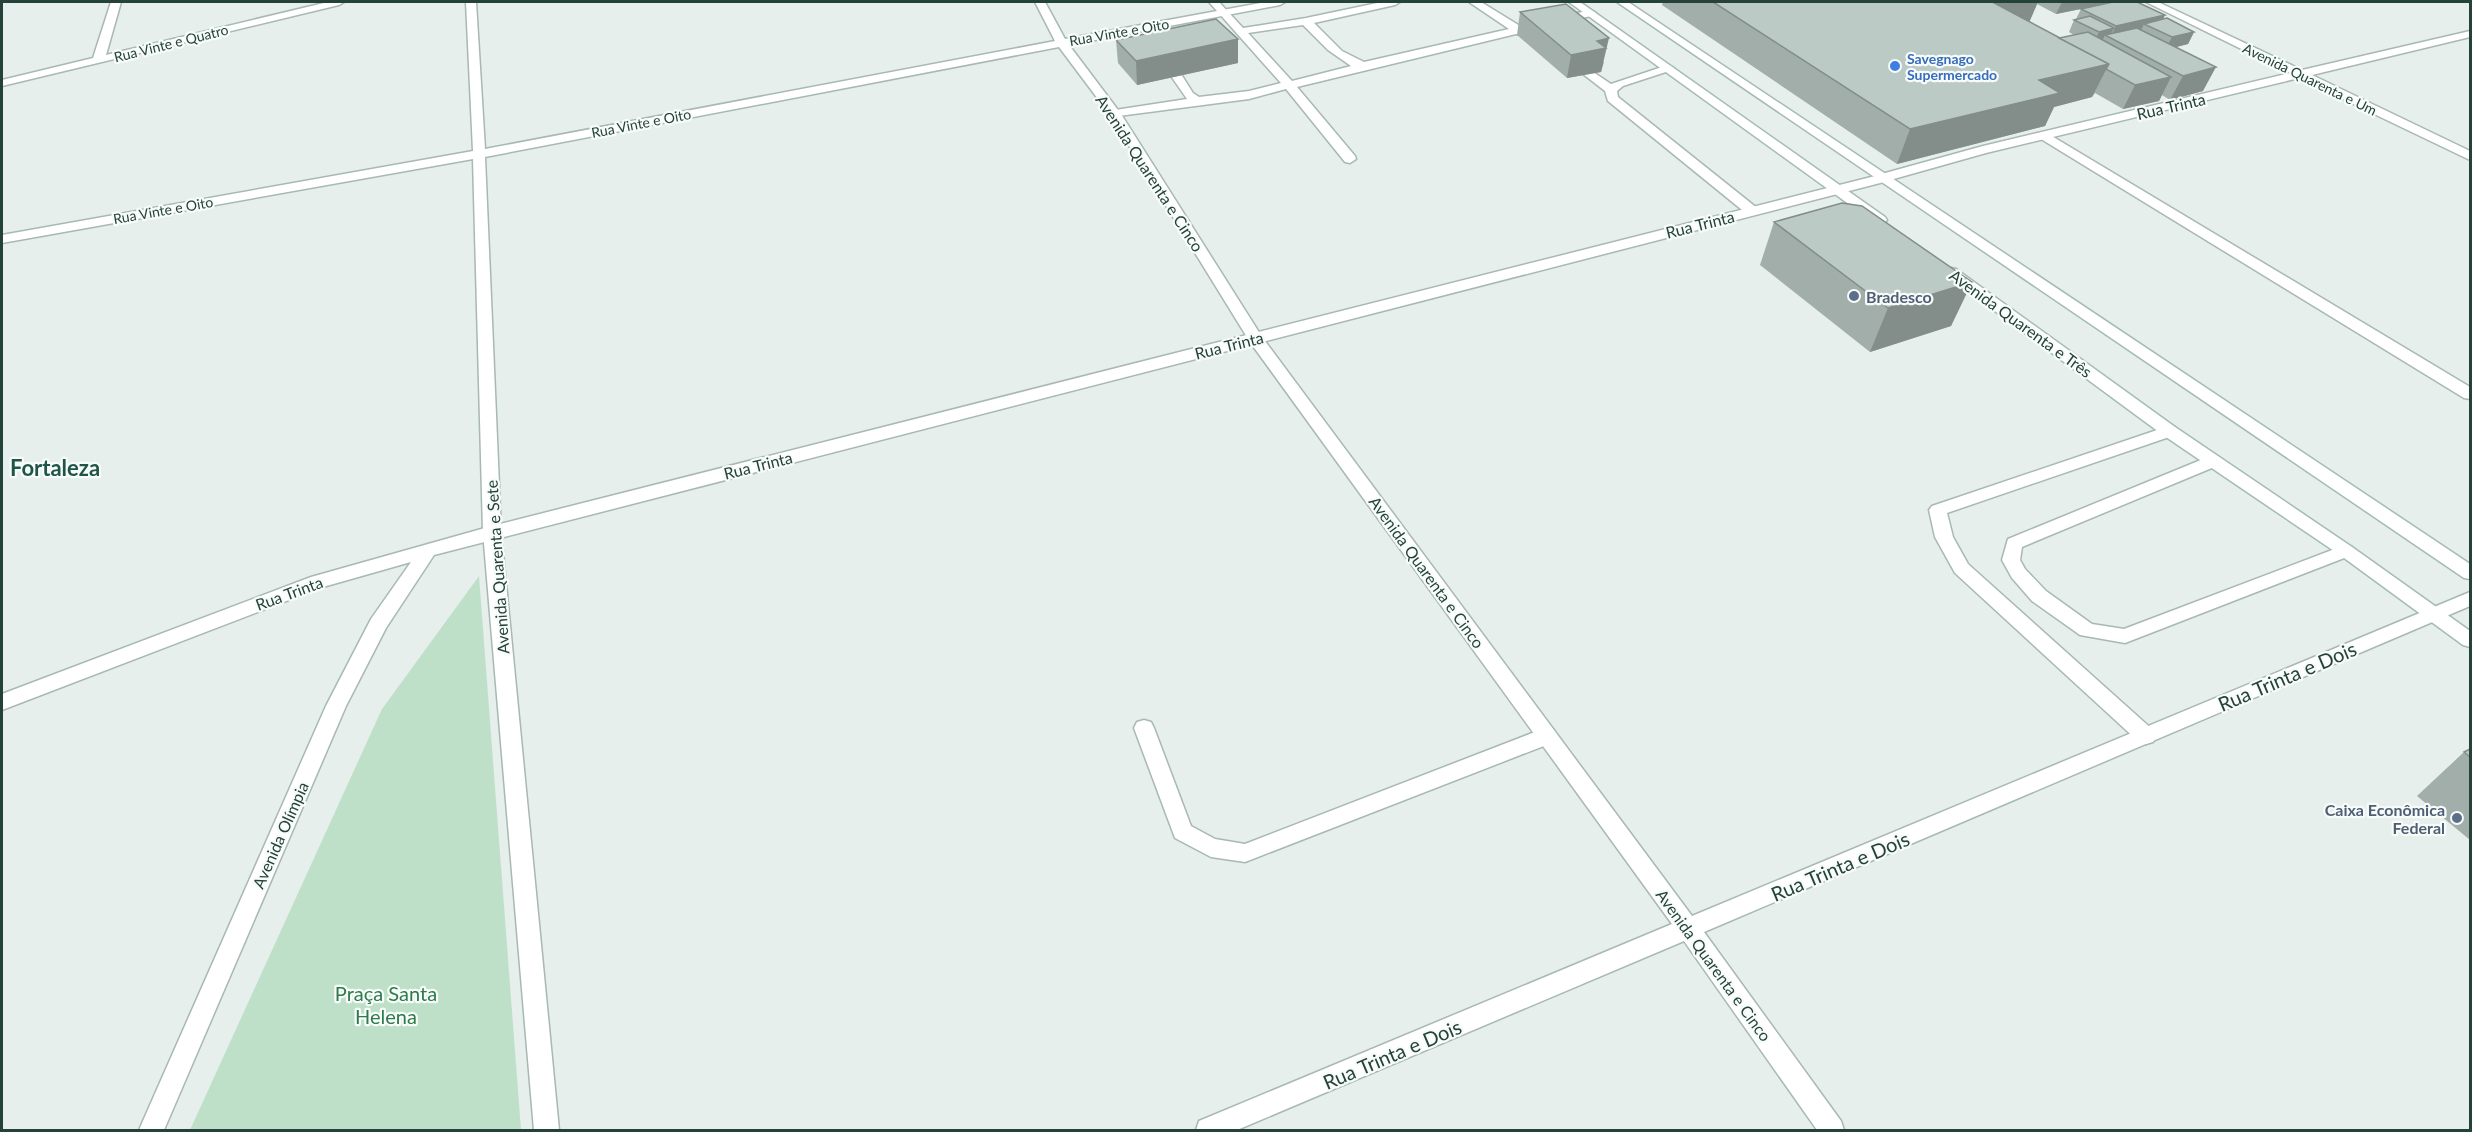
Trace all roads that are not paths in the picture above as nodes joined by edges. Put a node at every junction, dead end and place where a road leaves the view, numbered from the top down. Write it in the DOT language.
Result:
graph roads {
  1 [pos="116,2"];
  2 [pos="339,2"];
  3 [pos="471,2"];
  4 [pos="1040,2"];
  5 [pos="1214,2"];
  6 [pos="1280,2"];
  7 [pos="1395,2"];
  8 [pos="1474,2"];
  9 [pos="1574,2"];
  10 [pos="1622,2"];
  11 [pos="2151,2"];
  12 [pos="1223,12"];
  13 [pos="1591,13"];
  14 [pos="1306,21"];
  15 [pos="1242,31"];
  16 [pos="1521,31"];
  17 [pos="2470,34"];
  18 [pos="1061,42"];
  19 [pos="98,61"];
  20 [pos="1363,66"];
  21 [pos="1668,68"];
  22 [pos="1588,74"];
  23 [pos="1177,76"];
  24 [pos="2302,76"];
  25 [pos="2,83"];
  26 [pos="1289,85"];
  27 [pos="1611,90"];
  28 [pos="1197,101"];
  29 [pos="1115,114"];
  30 [pos="2045,136"];
  31 [pos="479,154"];
  32 [pos="2470,156"];
  33 [pos="1350,159"];
  34 [pos="1882,178"];
  35 [pos="1835,189"];
  36 [pos="1752,211"];
  37 [pos="1890,227"];
  38 [pos="2,239"];
  39 [pos="1938,262"];
  40 [pos="1255,339"];
  41 [pos="2470,394"];
  42 [pos="2169,431"];
  43 [pos="2213,461"];
  44 [pos="492,532"];
  45 [pos="428,550"];
  46 [pos="2346,552"];
  47 [pos="2470,573"];
  48 [pos="2470,599"];
  49 [pos="2434,614"];
  50 [pos="2470,640"];
  51 [pos="2,702"];
  52 [pos="1144,728"];
  53 [pos="1547,736"];
  54 [pos="2146,736"];
  55 [pos="1689,929"];
  56 [pos="151,1131"];
  57 [pos="546,1131"];
  58 [pos="1208,1131"];
  59 [pos="1833,1131"];
  1 -- 19 [label="street"];
  2 -- 19 [label="street, Rua Vinte e Quatro"];
  3 -- 31 [label="street, Avenida Quarenta e Sete"];
  4 -- 18 [label="street, Avenida Quarenta e Cinco"];
  5 -- 12 [label="street"];
  6 -- 12 [label="street, Rua Vinte e Oito"];
  7 -- 14 [label="street"];
  8 -- 16 [label="street"];
  9 -- 13 [label="street"];
  10 -- 34 [label="street"];
  11 -- 24 [label="street, Avenida Quarenta e Um"];
  12 -- 15 [label="street"];
  12 -- 18 [label="street, Rua Vinte e Oito"];
  13 -- 16 [label="street"];
  13 -- 21 [label="street"];
  14 -- 15 [label="street"];
  14 -- 20 [label="street"];
  15 -- 26 [label="street"];
  16 -- 20 [label="street"];
  17 -- 24 [label="street, Rua Trinta"];
  18 -- 29 [label="street, Avenida Quarenta e Cinco"];
  18 -- 31 [label="street, Rua Vinte e Oito"];
  19 -- 25 [label="street, Rua Vinte e Quatro"];
  20 -- 26 [label="street"];
  21 -- 27 [label="street"];
  21 -- 35 [label="street"];
  22 -- 27 [label="street"];
  23 -- 28 [label="street"];
  24 -- 30 [label="street, Rua Trinta"];
  24 -- 32 [label="street, Avenida Quarenta e Um"];
  26 -- 28 [label="street"];
  26 -- 33 [label="street"];
  27 -- 36 [label="street"];
  28 -- 29 [label="street"];
  29 -- 40 [label="street, Avenida Quarenta e Cinco"];
  30 -- 34 [label="street, Rua Trinta"];
  30 -- 41 [label="street"];
  31 -- 38 [label="street, Rua Vinte e Oito"];
  31 -- 44 [label="street, Avenida Quarenta e Sete"];
  34 -- 35 [label="street, Rua Trinta"];
  34 -- 47 [label="street"];
  35 -- 36 [label="street, Rua Trinta"];
  35 -- 37 [label="street"];
  36 -- 40 [label="street, Rua Trinta"];
  39 -- 42 [label="street, Avenida Quarenta e Três"];
  40 -- 44 [label="street, Rua Trinta"];
  40 -- 53 [label="street, Avenida Quarenta e Cinco"];
  42 -- 43 [label="street, Avenida Quarenta e Três"];
  42 -- 54 [label="street"];
  43 -- 46 [label="street, Avenida Quarenta e Três"];
  43 -- 46 [label="street"];
  44 -- 45 [label="street, Rua Trinta"];
  44 -- 57 [label="street, Avenida Quarenta e Sete"];
  45 -- 51 [label="street, Rua Trinta"];
  45 -- 56 [label="street, Avenida Olímpia"];
  46 -- 49 [label="street, Avenida Quarenta e Três"];
  48 -- 49 [label="street, Rua Trinta e Dois"];
  49 -- 50 [label="street, Avenida Quarenta e Três"];
  49 -- 54 [label="street, Rua Trinta e Dois"];
  52 -- 53 [label="street"];
  53 -- 55 [label="street, Avenida Quarenta e Cinco"];
  54 -- 55 [label="street, Rua Trinta e Dois"];
  55 -- 58 [label="street, Rua Trinta e Dois"];
  55 -- 59 [label="street, Avenida Quarenta e Cinco"];
}
